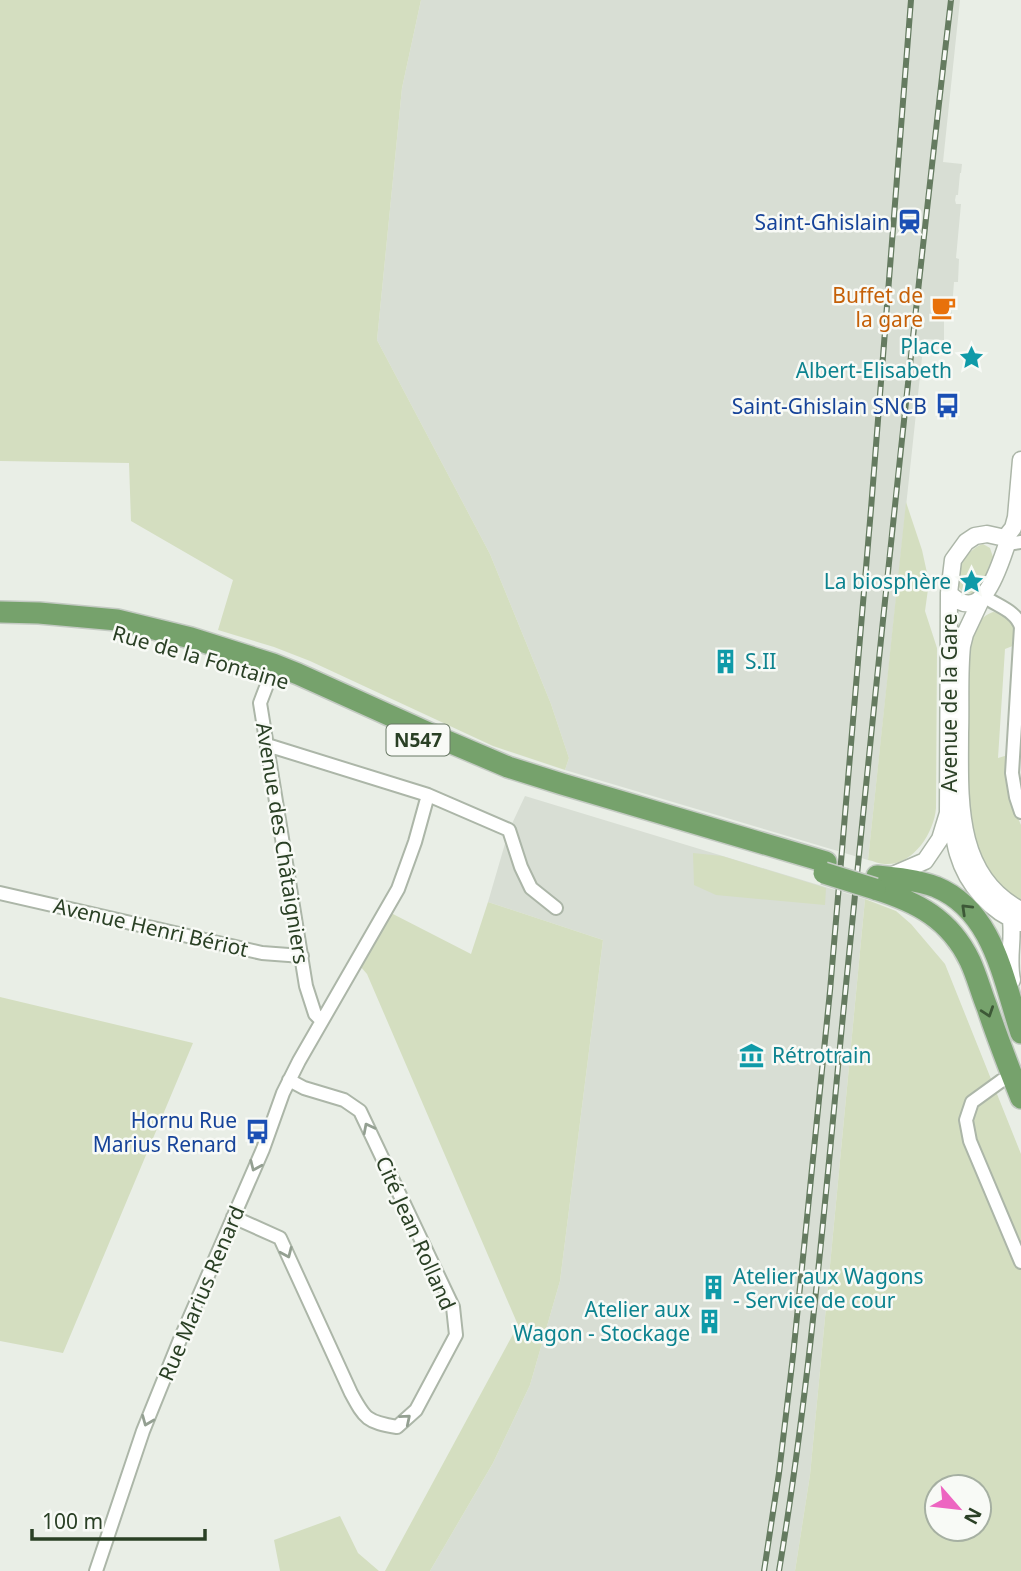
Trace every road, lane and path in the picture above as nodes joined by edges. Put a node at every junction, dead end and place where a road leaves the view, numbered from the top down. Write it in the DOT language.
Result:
graph roads {
  1 [pos="1021,460"];
  2 [pos="1011,541"];
  3 [pos="949,593"];
  4 [pos="983,597"];
  5 [pos="0,612"];
  6 [pos="0,619"];
  7 [pos="271,668"];
  8 [pos="1018,717"];
  9 [pos="267,745"];
  10 [pos="428,795"];
  11 [pos="1021,812"];
  12 [pos="948,813"];
  13 [pos="958,854"];
  14 [pos="928,856"];
  15 [pos="880,880"];
  16 [pos="922,883"];
  17 [pos="0,893"];
  18 [pos="556,908"];
  19 [pos="929,912"];
  20 [pos="1016,914"];
  21 [pos="963,949"];
  22 [pos="1012,951"];
  23 [pos="302,956"];
  24 [pos="322,1021"];
  25 [pos="1018,1024"];
  26 [pos="1013,1077"];
  27 [pos="289,1080"];
  28 [pos="1021,1098"];
  29 [pos="233,1217"];
  30 [pos="1021,1262"];
  31 [pos="96,1571"];
  1 -- 2 [label="street"];
  2 -- 3 [label="street, Avenue de la Gare"];
  2 -- 4 [label="street, Avenue de la Gare"];
  3 -- 4 [label="street"];
  3 -- 12 [label="street, Avenue de la Gare"];
  4 -- 8 [label="street"];
  4 -- 20 [label="street, Avenue de la Gare"];
  5 -- 7 [label="main road, Rue de la Fontaine / N547"];
  6 -- 7 [label="main road, Rue de la Fontaine / N547"];
  7 -- 9 [label="street, Avenue des Châtaigniers"];
  7 -- 15 [label="main road, Rue de la Fontaine / N547"];
  8 -- 11 [label="street"];
  9 -- 10 [label="street"];
  9 -- 23 [label="street, Avenue des Châtaigniers"];
  10 -- 18 [label="street"];
  10 -- 24 [label="street, Rue Marius Renard"];
  12 -- 13 [label="street, Avenue de la Gare"];
  12 -- 14 [label="street, Avenue de la Gare"];
  13 -- 14 [label="street"];
  13 -- 20 [label="street, Avenue de la Gare"];
  14 -- 15 [label="street"];
  14 -- 16 [label="street, Avenue de la Gare"];
  15 -- 16 [label="main road, N547"];
  15 -- 19 [label="main road, N547"];
  16 -- 19 [label="street"];
  22 -- 16 [label="main road, N547, one-way"];
  17 -- 23 [label="street, Avenue Henri Bériot"];
  19 -- 21 [label="main road, N547"];
  20 -- 22 [label="street"];
  21 -- 22 [label="street"];
  21 -- 26 [label="main road, N547, one-way"];
  22 -- 25 [label="main road, N547"];
  22 -- 25 [label="street"];
  23 -- 24 [label="street, Avenue des Châtaigniers"];
  24 -- 27 [label="street, Rue Marius Renard"];
  26 -- 28 [label="main road, N547"];
  26 -- 30 [label="street"];
  27 -- 29 [label="street, Rue Marius Renard, one-way"];
  29 -- 27 [label="street, Cité Jean Rolland, one-way"];
  29 -- 31 [label="street, Rue Marius Renard, one-way"];
}
